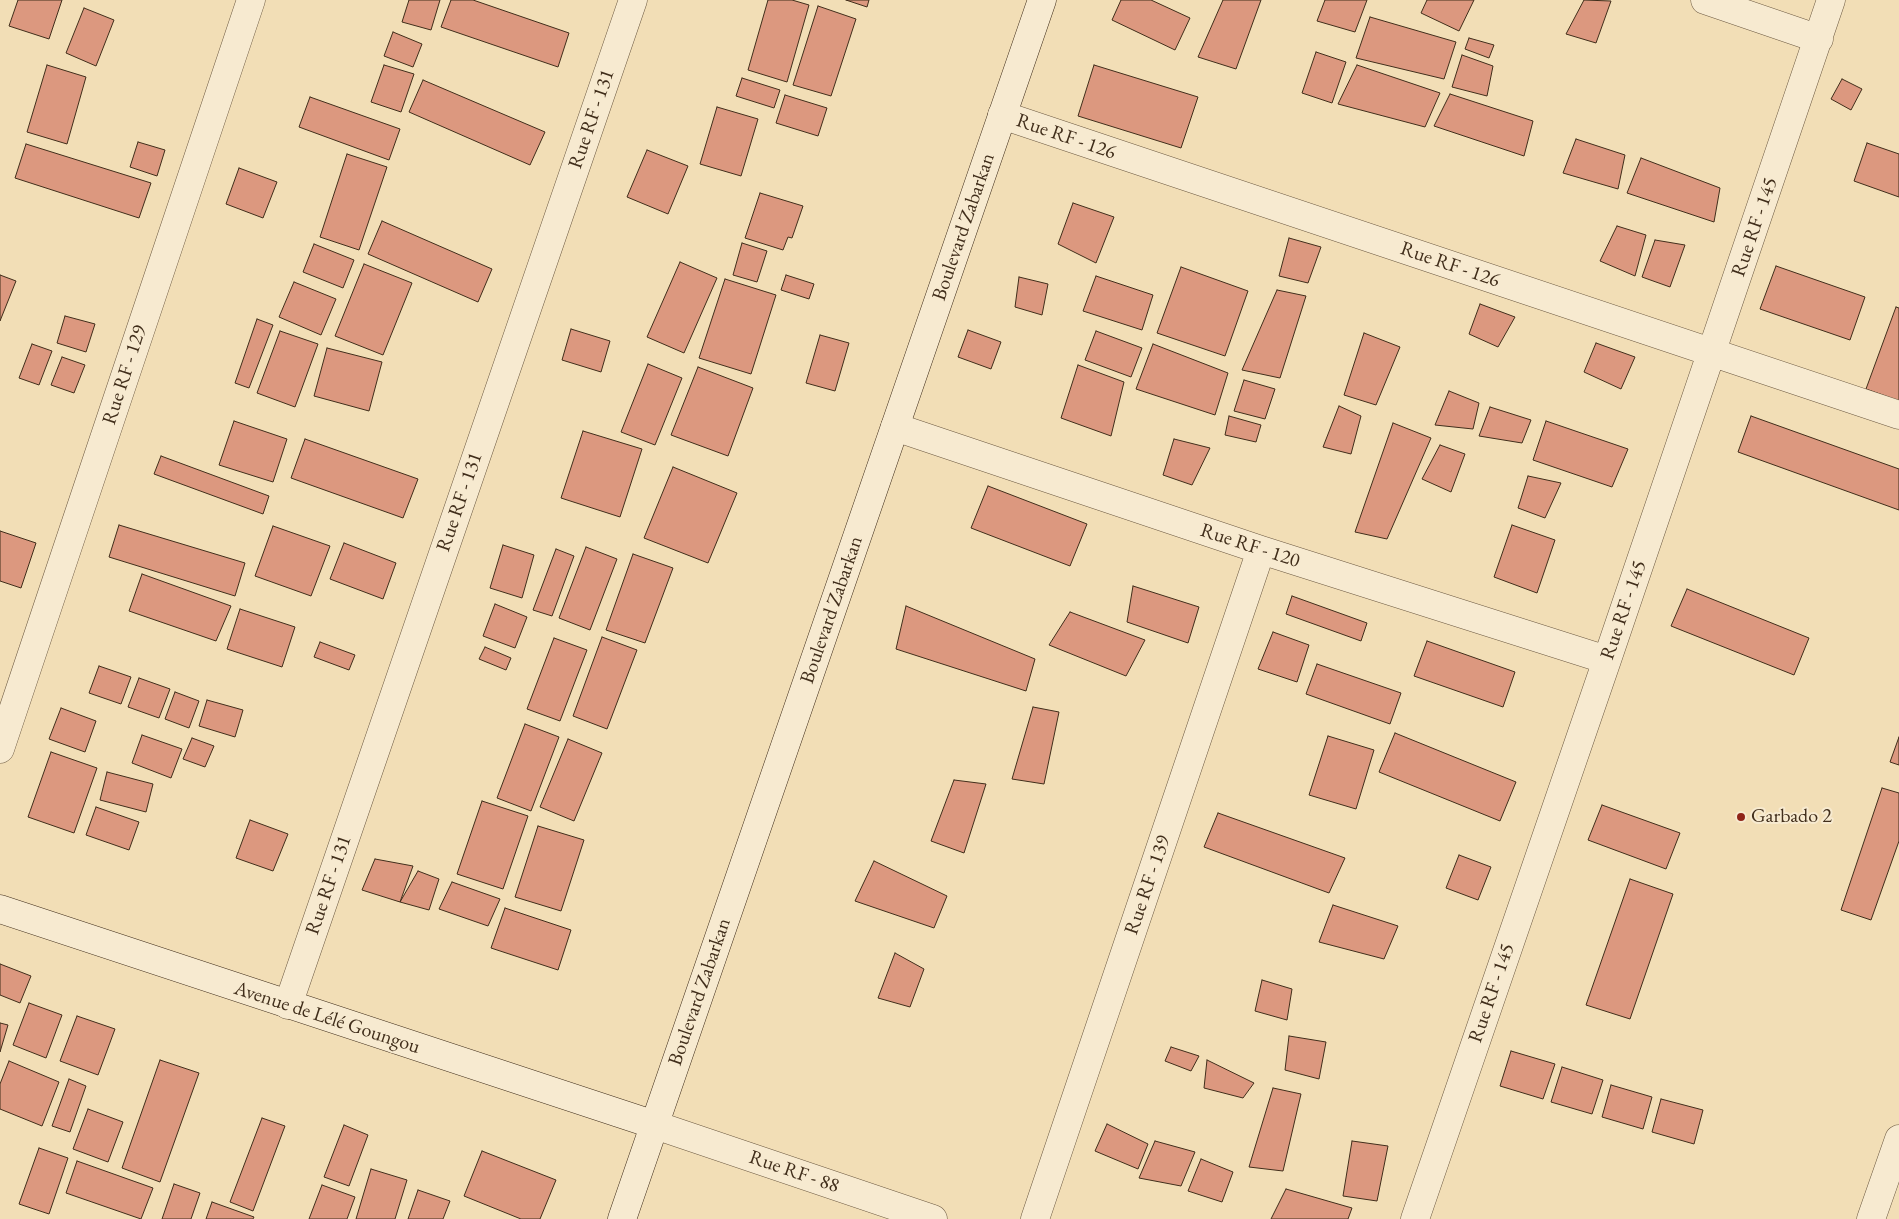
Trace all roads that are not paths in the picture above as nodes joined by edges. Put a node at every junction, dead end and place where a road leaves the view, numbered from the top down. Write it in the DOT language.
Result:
graph roads {
  1 [pos="250,0"];
  2 [pos="633,0"];
  3 [pos="1042,0"];
  4 [pos="1705,0"];
  5 [pos="1831,0"];
  6 [pos="1819,39"];
  7 [pos="1002,115"];
  8 [pos="1712,353"];
  9 [pos="1899,414"];
  10 [pos="895,427"];
  11 [pos="1261,550"];
  12 [pos="1607,660"];
  13 [pos="0,749"];
  14 [pos="0,909"];
  15 [pos="288,1005"];
  16 [pos="655,1125"];
  17 [pos="1899,1139"];
  18 [pos="622,1219"];
  19 [pos="933,1219"];
  20 [pos="1035,1219"];
  21 [pos="1415,1219"];
  22 [pos="1871,1219"];
  1 -- 13 [label="street, Rue RF - 129"];
  2 -- 15 [label="street, Rue RF - 131"];
  3 -- 7 [label="street, Boulevard Zabarkan"];
  4 -- 6 [label="street"];
  5 -- 6 [label="street, Rue RF - 145"];
  6 -- 8 [label="street, Rue RF - 145"];
  7 -- 8 [label="street, Rue RF - 126"];
  7 -- 10 [label="street, Boulevard Zabarkan"];
  8 -- 9 [label="street, Rue RF - 126"];
  8 -- 12 [label="street, Rue RF - 145"];
  10 -- 11 [label="street, Rue RF - 120"];
  10 -- 16 [label="street, Boulevard Zabarkan"];
  11 -- 12 [label="street, Rue RF - 120"];
  11 -- 20 [label="street, Rue RF - 139"];
  12 -- 21 [label="street, Rue RF - 145"];
  14 -- 15 [label="street, Avenue de Lélé Goungou"];
  15 -- 16 [label="street, Avenue de Lélé Goungou"];
  16 -- 18 [label="street, Boulevard Zabarkan"];
  16 -- 19 [label="street, Rue RF - 88"];
  17 -- 22 [label="street"];
}
